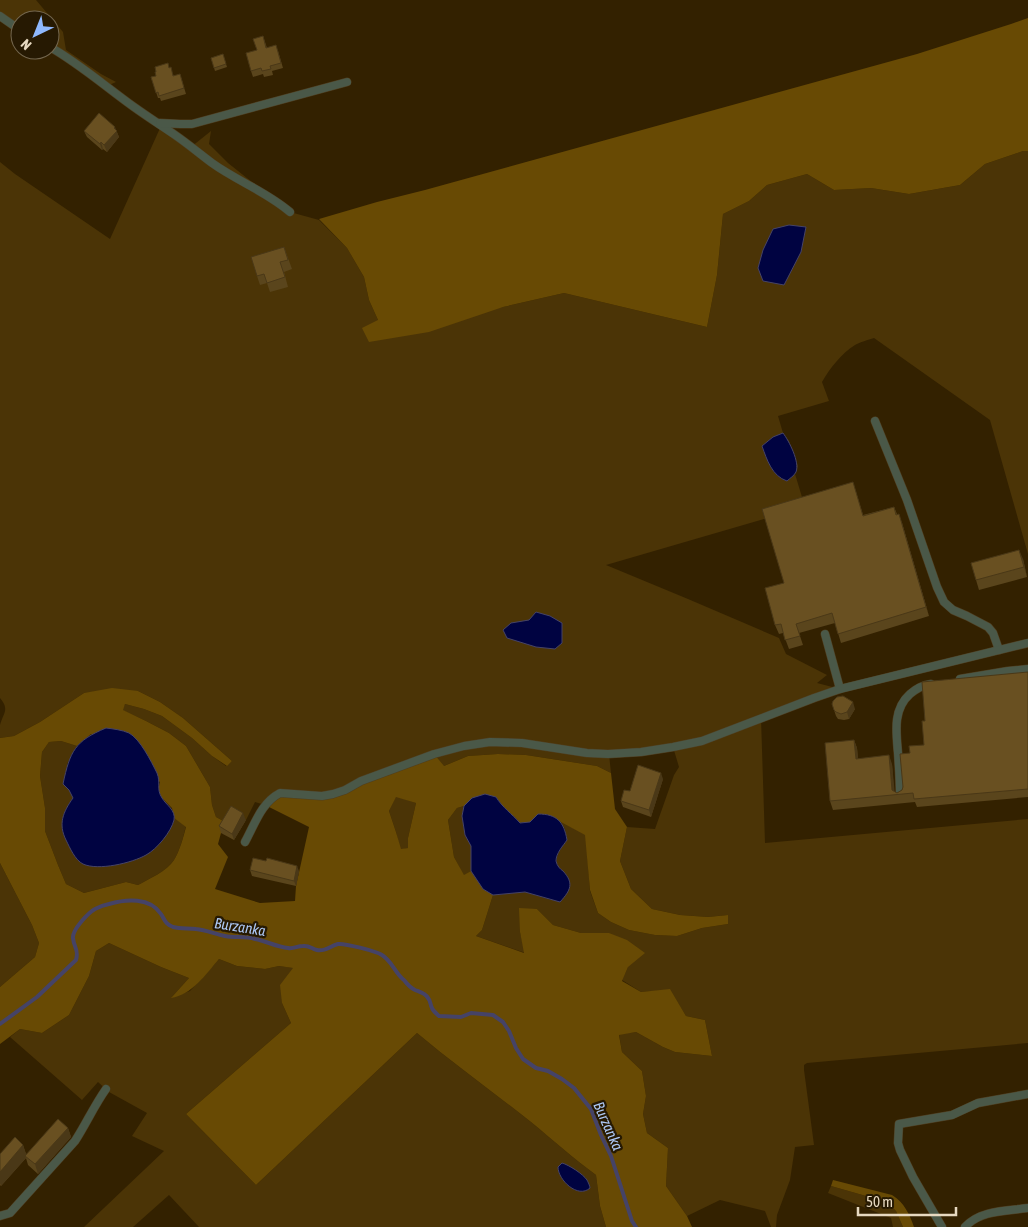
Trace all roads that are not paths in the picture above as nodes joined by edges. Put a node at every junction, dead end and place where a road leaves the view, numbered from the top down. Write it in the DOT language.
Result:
graph roads {
  1 [pos="60,54"];
  2 [pos="348,82"];
  3 [pos="153,120"];
  4 [pos="290,212"];
  5 [pos="875,421"];
  6 [pos="825,634"];
  7 [pos="1028,643"];
  8 [pos="999,650"];
  9 [pos="1028,669"];
  10 [pos="951,680"];
  11 [pos="942,682"];
  12 [pos="840,689"];
  13 [pos="900,796"];
  14 [pos="246,842"];
  15 [pos="106,1089"];
  16 [pos="1028,1094"];
  17 [pos="1028,1208"];
  18 [pos="0,1216"];
  19 [pos="942,1227"];
  20 [pos="965,1227"];
  1 -- 3 [label="lane"];
  2 -- 3 [label="lane"];
  3 -- 4 [label="lane"];
  5 -- 8 [label="lane"];
  6 -- 12 [label="lane"];
  7 -- 8 [label="lane"];
  8 -- 12 [label="lane"];
  9 -- 10 [label="lane"];
  11 -- 13 [label="lane"];
  12 -- 14 [label="lane"];
  15 -- 18 [label="lane"];
  16 -- 19 [label="lane"];
  17 -- 20 [label="lane"];
}
